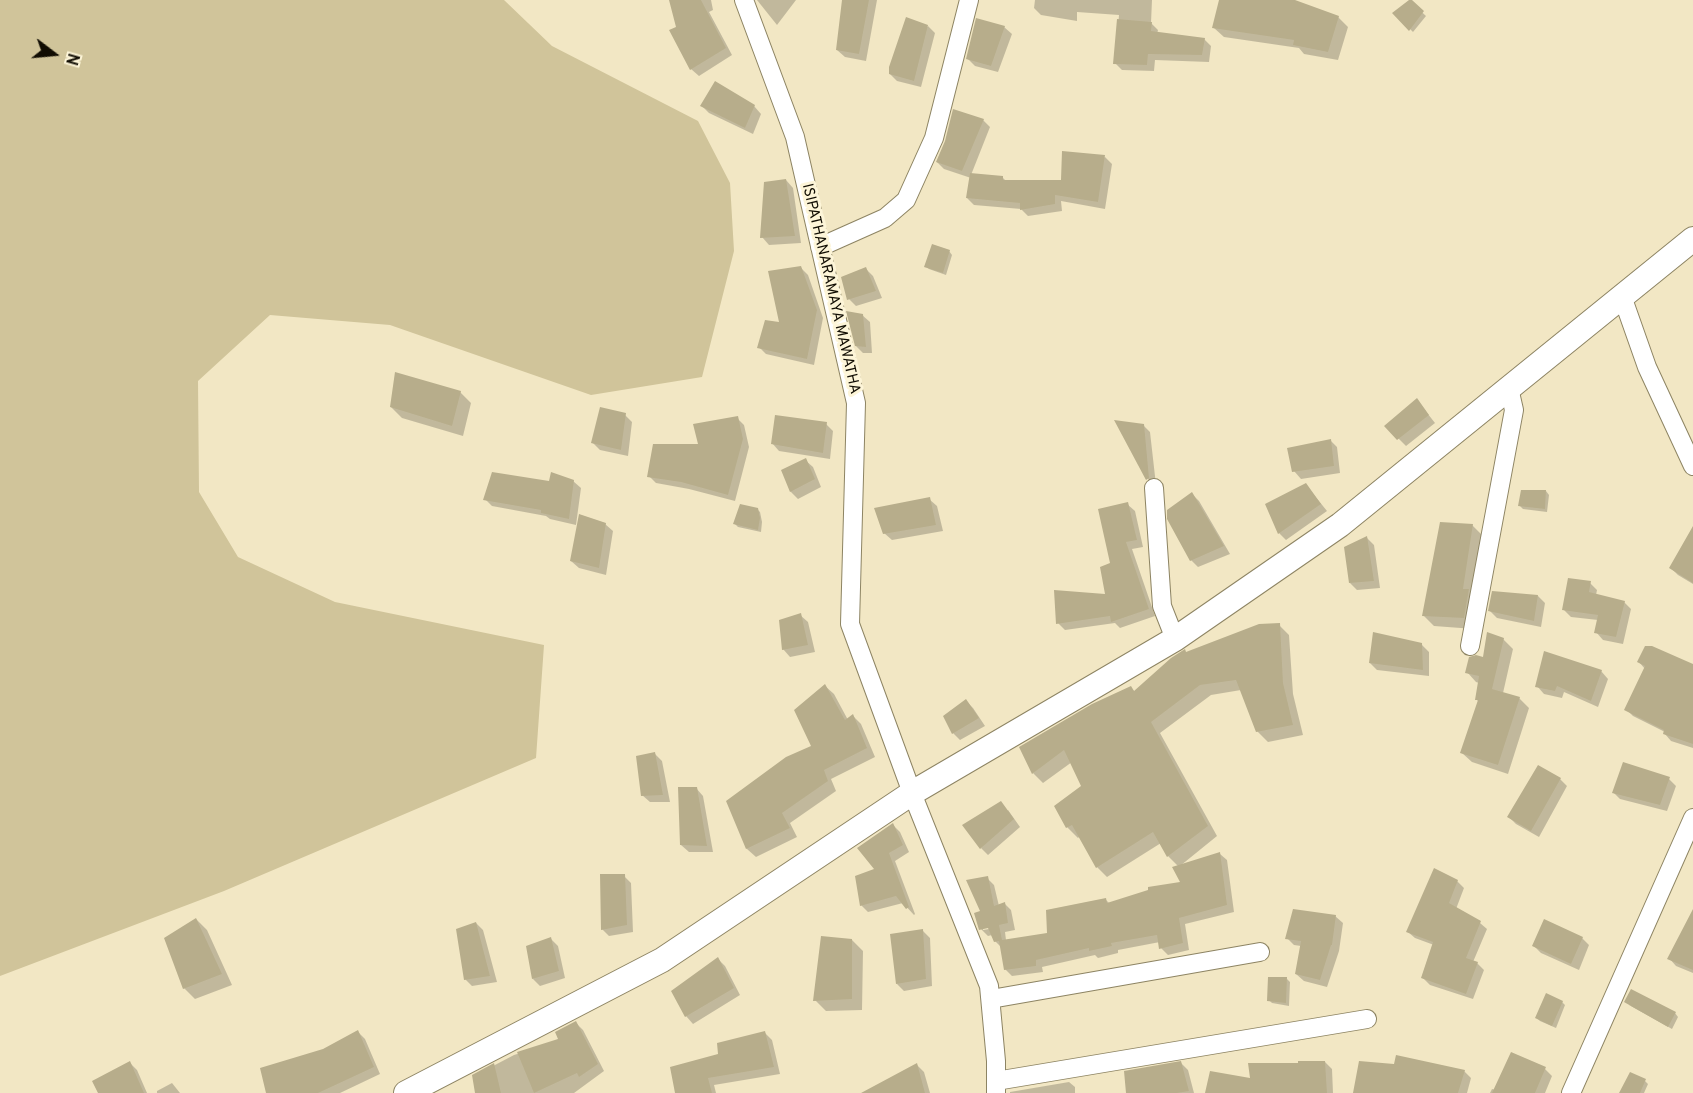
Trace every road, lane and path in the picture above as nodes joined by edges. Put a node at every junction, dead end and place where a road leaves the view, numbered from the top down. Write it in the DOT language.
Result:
graph roads {
  1 [pos="744,0"];
  2 [pos="969,0"];
  3 [pos="1693,239"];
  4 [pos="820,248"];
  5 [pos="1622,296"];
  6 [pos="1509,388"];
  7 [pos="1693,466"];
  8 [pos="1154,489"];
  9 [pos="1175,639"];
  10 [pos="1470,646"];
  11 [pos="912,793"];
  12 [pos="1693,818"];
  13 [pos="1260,952"];
  14 [pos="990,999"];
  15 [pos="1367,1019"];
  16 [pos="996,1087"];
  17 [pos="406,1093"];
  18 [pos="1571,1093"];
  1 -- 4 [label="street, ISIPATHANARAMAYA MAWATHA"];
  2 -- 4 [label="street"];
  3 -- 5 [label="street"];
  4 -- 11 [label="street, ISIPATHANARAMAYA MAWATHA"];
  5 -- 6 [label="street"];
  5 -- 7 [label="street"];
  6 -- 9 [label="street"];
  6 -- 10 [label="street"];
  8 -- 9 [label="street"];
  9 -- 11 [label="street"];
  11 -- 14 [label="street, ISIPATHANARAMAYA MAWATHA"];
  11 -- 17 [label="street"];
  12 -- 18 [label="street"];
  13 -- 14 [label="street"];
  14 -- 16 [label="street, ISIPATHANARAMAYA MAWATHA"];
  15 -- 16 [label="street"];
}
